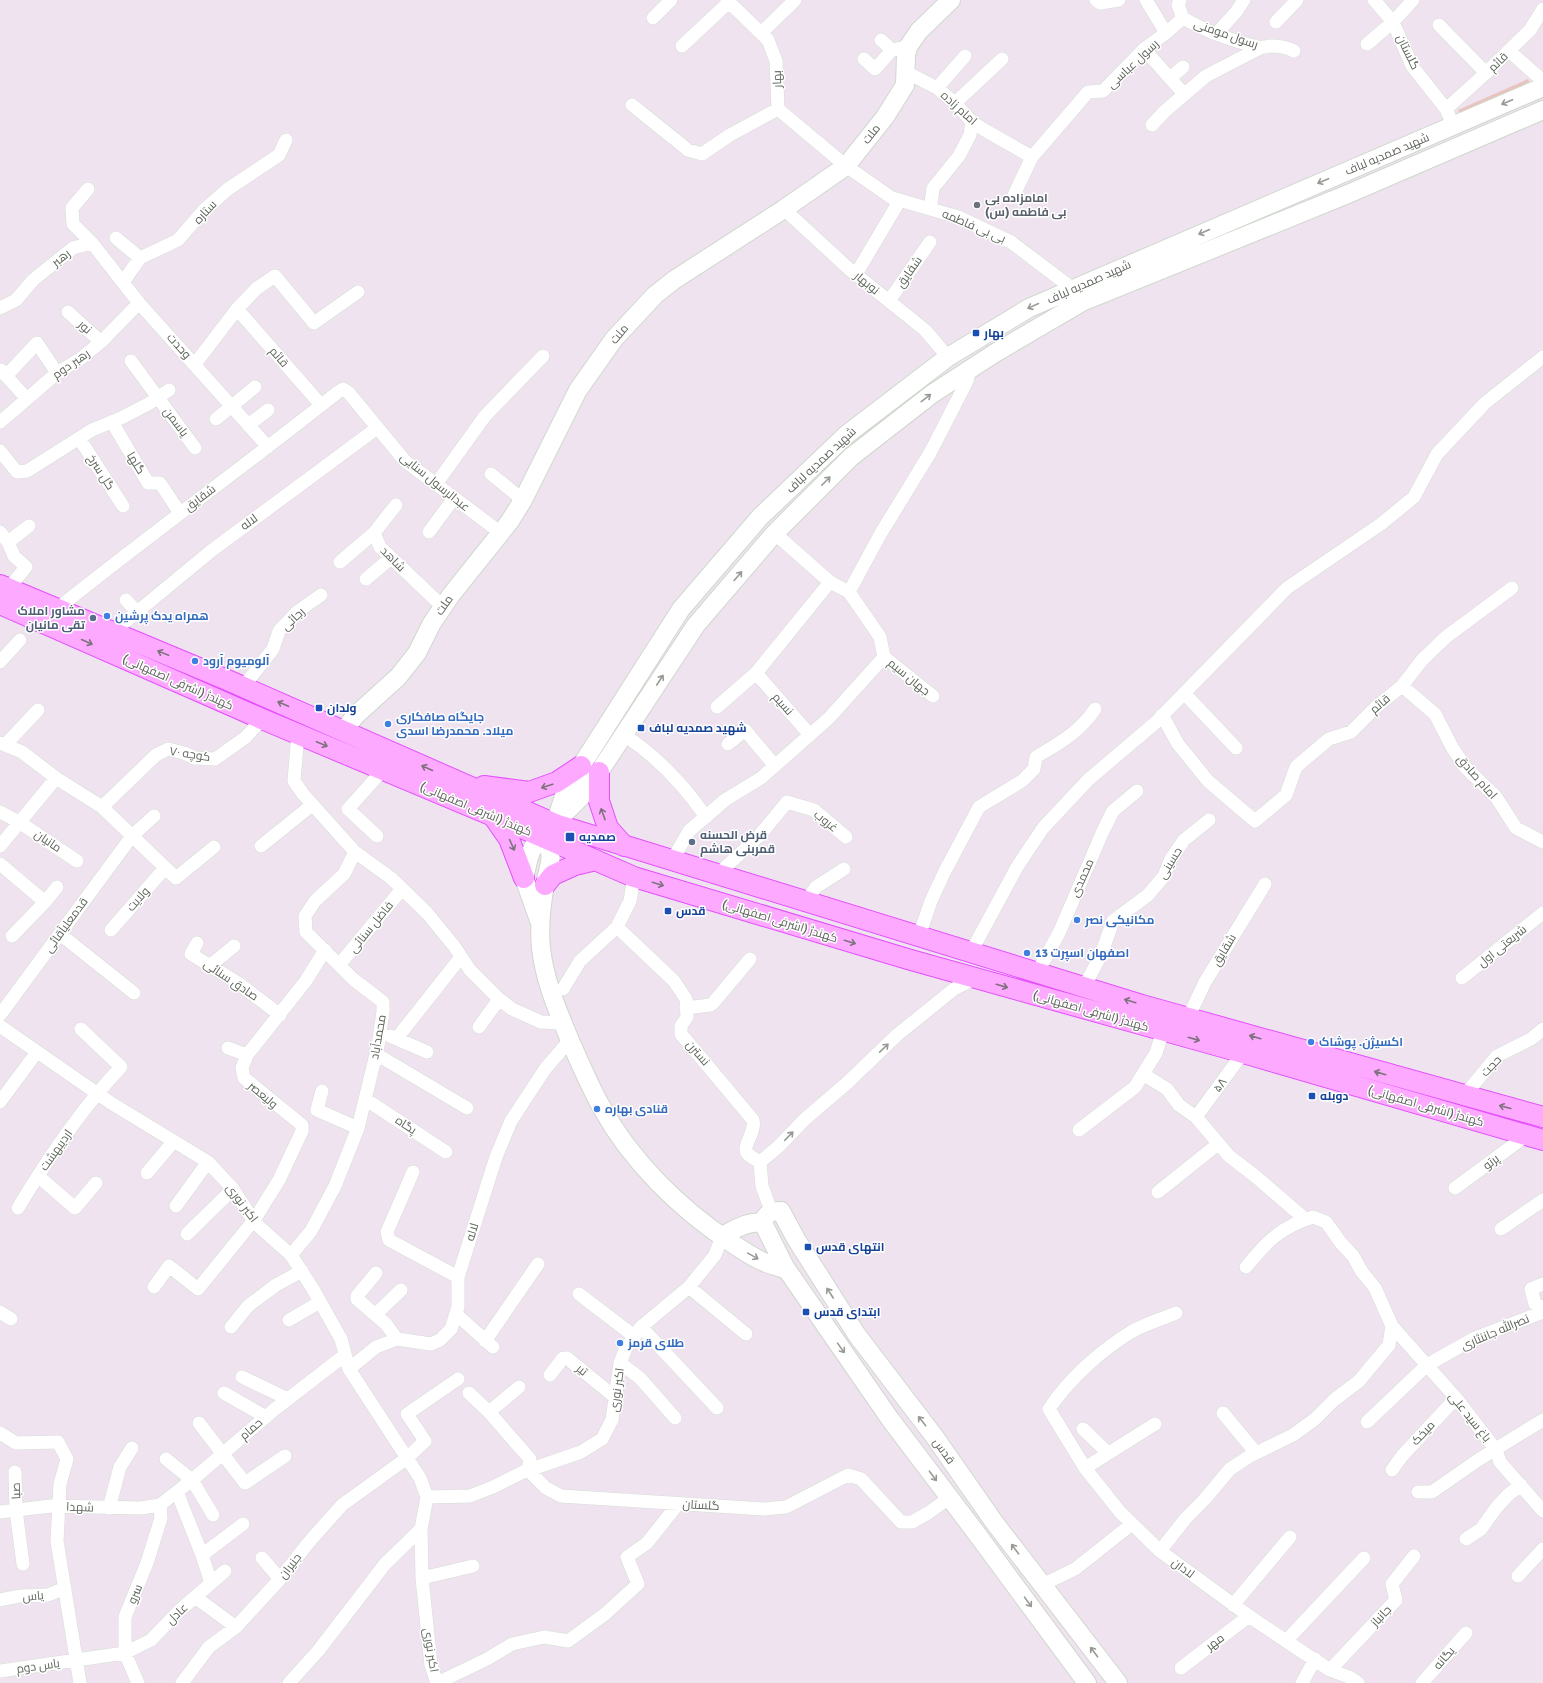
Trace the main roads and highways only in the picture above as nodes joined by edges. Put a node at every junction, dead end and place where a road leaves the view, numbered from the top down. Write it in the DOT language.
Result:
graph roads {
  1 [pos="951,0"];
  2 [pos="1543,87"];
  3 [pos="1543,110"];
  4 [pos="1146,267"];
  5 [pos="3,593"];
  6 [pos="626,695"];
  7 [pos="644,705"];
  8 [pos="344,730"];
  9 [pos="590,769"];
  10 [pos="463,784"];
  11 [pos="493,816"];
  12 [pos="551,831"];
  13 [pos="624,846"];
  14 [pos="596,860"];
  15 [pos="524,878"];
  16 [pos="545,885"];
  17 [pos="540,923"];
  18 [pos="1300,1060"];
  19 [pos="1543,1117"];
  20 [pos="1535,1137"];
  21 [pos="772,1215"];
  22 [pos="722,1236"];
  23 [pos="787,1270"];
  24 [pos="994,1522"];
  25 [pos="977,1534"];
  26 [pos="1087,1683"];
  27 [pos="1118,1683"];
  1 -- 8 [label="main road, ملت"];
  2 -- 4 [label="main road, شهید صمدیه لباف, one-way"];
  3 -- 4 [label="main road, شهید صمدیه لباف"];
  4 -- 6 [label="main road, شهید صمدیه لباف, one-way"];
  7 -- 4 [label="main road, شهید صمدیه لباف, one-way"];
  8 -- 5 [label="main road, کهندژ (اشرفی اصفهانی), one-way"];
  5 -- 11 [label="main road, کهندژ (اشرفی اصفهانی), one-way"];
  6 -- 7 [label="main road"];
  6 -- 9 [label="main road, شهید صمدیه لباف"];
  7 -- 9 [label="main road, شهید صمدیه لباف"];
  10 -- 8 [label="main road, کهندژ (اشرفی اصفهانی), one-way"];
  9 -- 10 [label="main road, one-way"];
  9 -- 12 [label="main road, شهید صمدیه لباف"];
  13 -- 9 [label="main road, one-way"];
  10 -- 12 [label="main road, کهندژ (اشرفی اصفهانی)"];
  11 -- 12 [label="main road, کهندژ (اشرفی اصفهانی)"];
  11 -- 15 [label="main road, one-way"];
  12 -- 13 [label="main road, کهندژ (اشرفی اصفهانی)"];
  12 -- 14 [label="main road, کهندژ (اشرفی اصفهانی)"];
  12 -- 15 [label="main road, شهید صمدیه لباف"];
  12 -- 16 [label="main road"];
  18 -- 13 [label="main road, کهندژ (اشرفی اصفهانی), one-way"];
  14 -- 16 [label="main road"];
  14 -- 18 [label="main road, کهندژ (اشرفی اصفهانی), one-way"];
  15 -- 17 [label="main road"];
  16 -- 17 [label="main road"];
  17 -- 22 [label="main road"];
  19 -- 18 [label="main road, کهندژ (اشرفی اصفهانی), one-way"];
  18 -- 20 [label="main road, کهندژ (اشرفی اصفهانی)"];
  21 -- 22 [label="main road"];
  21 -- 23 [label="main road, قدس"];
  24 -- 21 [label="main road, قدس, one-way"];
  22 -- 23 [label="main road, one-way"];
  23 -- 25 [label="main road, قدس, one-way"];
  24 -- 25 [label="main road"];
  27 -- 24 [label="main road, قدس, one-way"];
  25 -- 26 [label="main road, قدس, one-way"];
}
